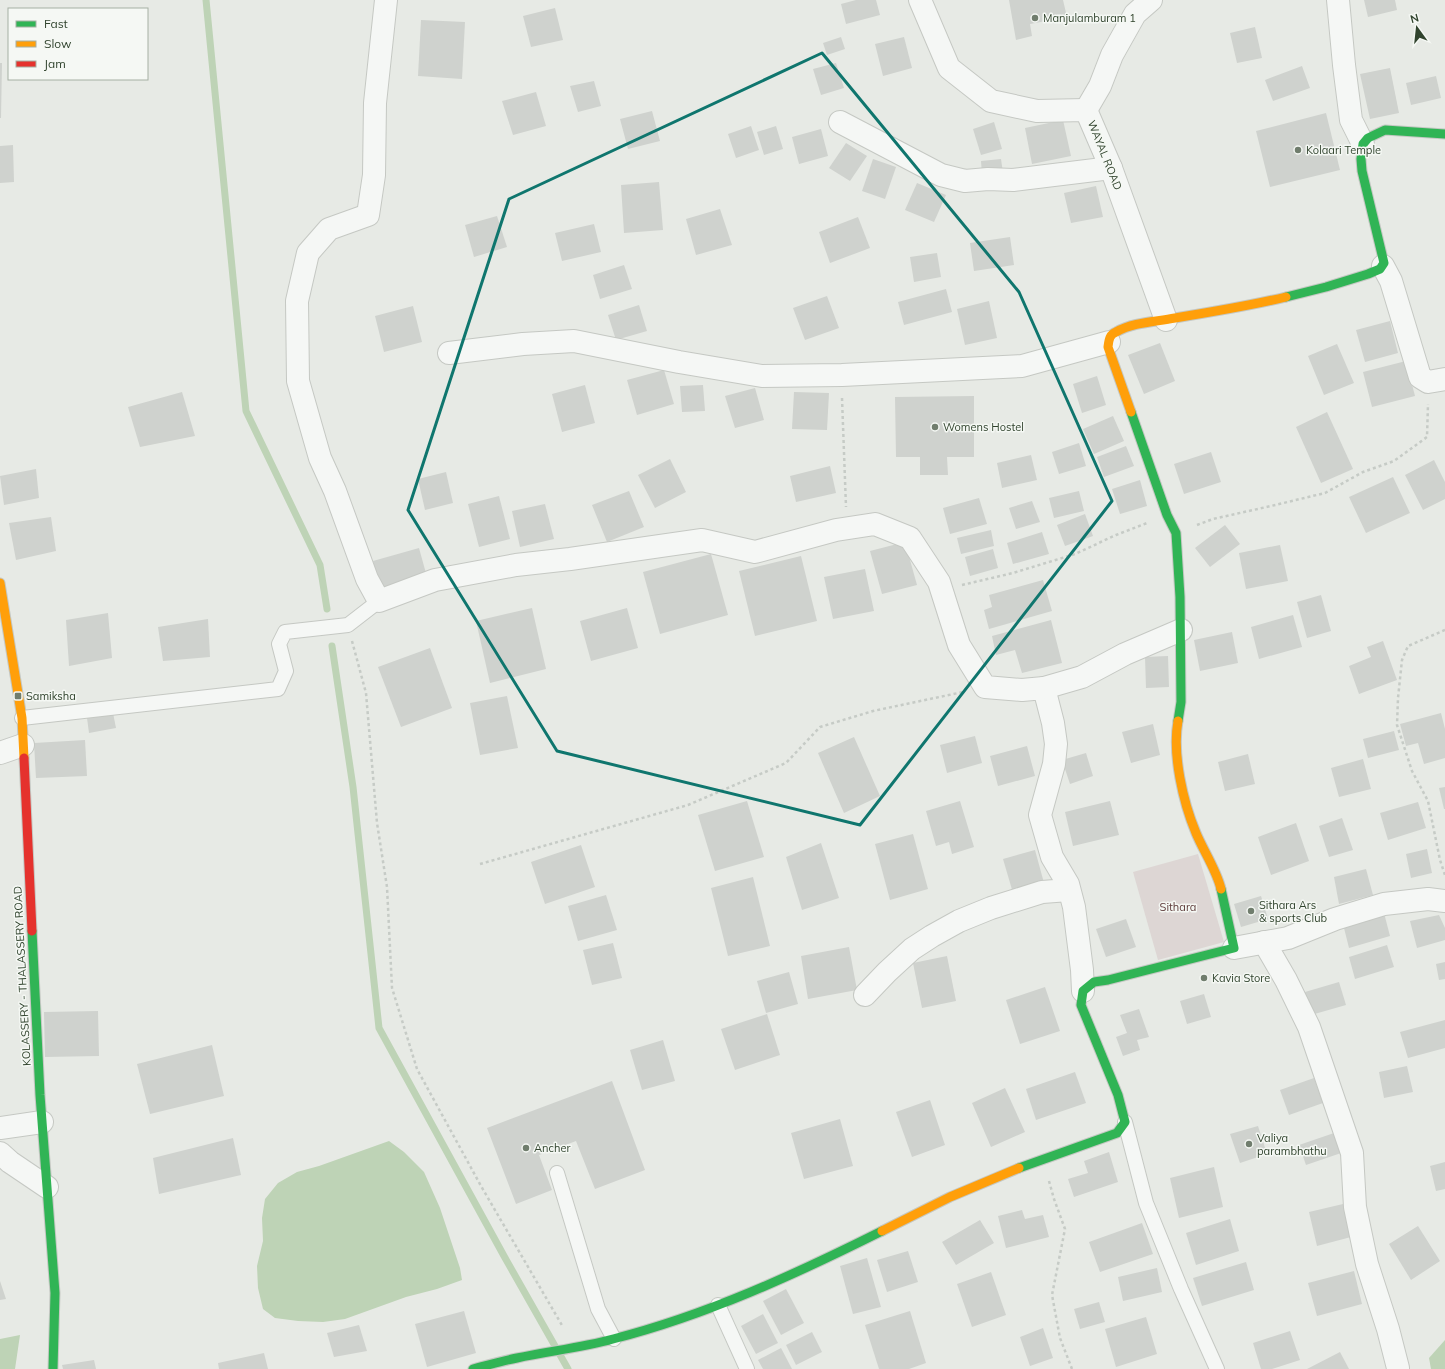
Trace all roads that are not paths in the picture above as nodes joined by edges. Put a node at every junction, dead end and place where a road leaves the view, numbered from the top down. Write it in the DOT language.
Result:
graph roads {
  1 [pos="386,0"];
  2 [pos="920,0"];
  3 [pos="1150,0"];
  4 [pos="1338,0"];
  5 [pos="1086,110"];
  6 [pos="840,122"];
  7 [pos="1445,134"];
  8 [pos="1363,144"];
  9 [pos="1111,168"];
  10 [pos="1383,266"];
  11 [pos="1166,320"];
  12 [pos="1109,342"];
  13 [pos="449,353"];
  14 [pos="1436,380"];
  15 [pos="0,583"];
  16 [pos="379,600"];
  17 [pos="1181,630"];
  18 [pos="1044,688"];
  19 [pos="22,718"];
  20 [pos="23,745"];
  21 [pos="0,753"];
  22 [pos="1069,890"];
  23 [pos="1445,901"];
  24 [pos="1264,942"];
  25 [pos="1234,948"];
  26 [pos="1083,991"];
  27 [pos="864,995"];
  28 [pos="42,1122"];
  29 [pos="1125,1122"];
  30 [pos="0,1128"];
  31 [pos="0,1153"];
  32 [pos="557,1173"];
  33 [pos="47,1187"];
  34 [pos="718,1305"];
  35 [pos="614,1339"];
  36 [pos="1398,1368"];
  37 [pos="53,1369"];
  38 [pos="472,1369"];
  39 [pos="747,1369"];
  40 [pos="1217,1369"];
  1 -- 16 [label="street"];
  2 -- 5 [label="street, WAYAL ROAD"];
  3 -- 5 [label="street"];
  4 -- 8 [label="street"];
  5 -- 9 [label="street, WAYAL ROAD"];
  6 -- 9 [label="street"];
  7 -- 8 [label="street"];
  8 -- 10 [label="street"];
  9 -- 11 [label="street, WAYAL ROAD"];
  10 -- 11 [label="street"];
  10 -- 14 [label="street"];
  11 -- 12 [label="street"];
  12 -- 13 [label="street"];
  12 -- 17 [label="street"];
  15 -- 19 [label="street, KOLASSERY - THALASSERY ROAD"];
  16 -- 18 [label="street"];
  16 -- 19 [label="lane"];
  17 -- 18 [label="street"];
  17 -- 25 [label="street"];
  18 -- 22 [label="street"];
  19 -- 20 [label="street, KOLASSERY - THALASSERY ROAD"];
  20 -- 21 [label="street"];
  20 -- 28 [label="street, KOLASSERY - THALASSERY ROAD"];
  22 -- 26 [label="street"];
  22 -- 27 [label="street"];
  23 -- 24 [label="street"];
  24 -- 25 [label="street"];
  24 -- 36 [label="street"];
  25 -- 26 [label="street"];
  26 -- 29 [label="street"];
  28 -- 30 [label="street"];
  28 -- 33 [label="street, KOLASSERY - THALASSERY ROAD"];
  29 -- 34 [label="street"];
  29 -- 40 [label="lane"];
  31 -- 33 [label="street"];
  32 -- 35 [label="lane"];
  33 -- 37 [label="street, KOLASSERY - THALASSERY ROAD"];
  34 -- 35 [label="street"];
  34 -- 39 [label="lane"];
  35 -- 38 [label="street"];
}
